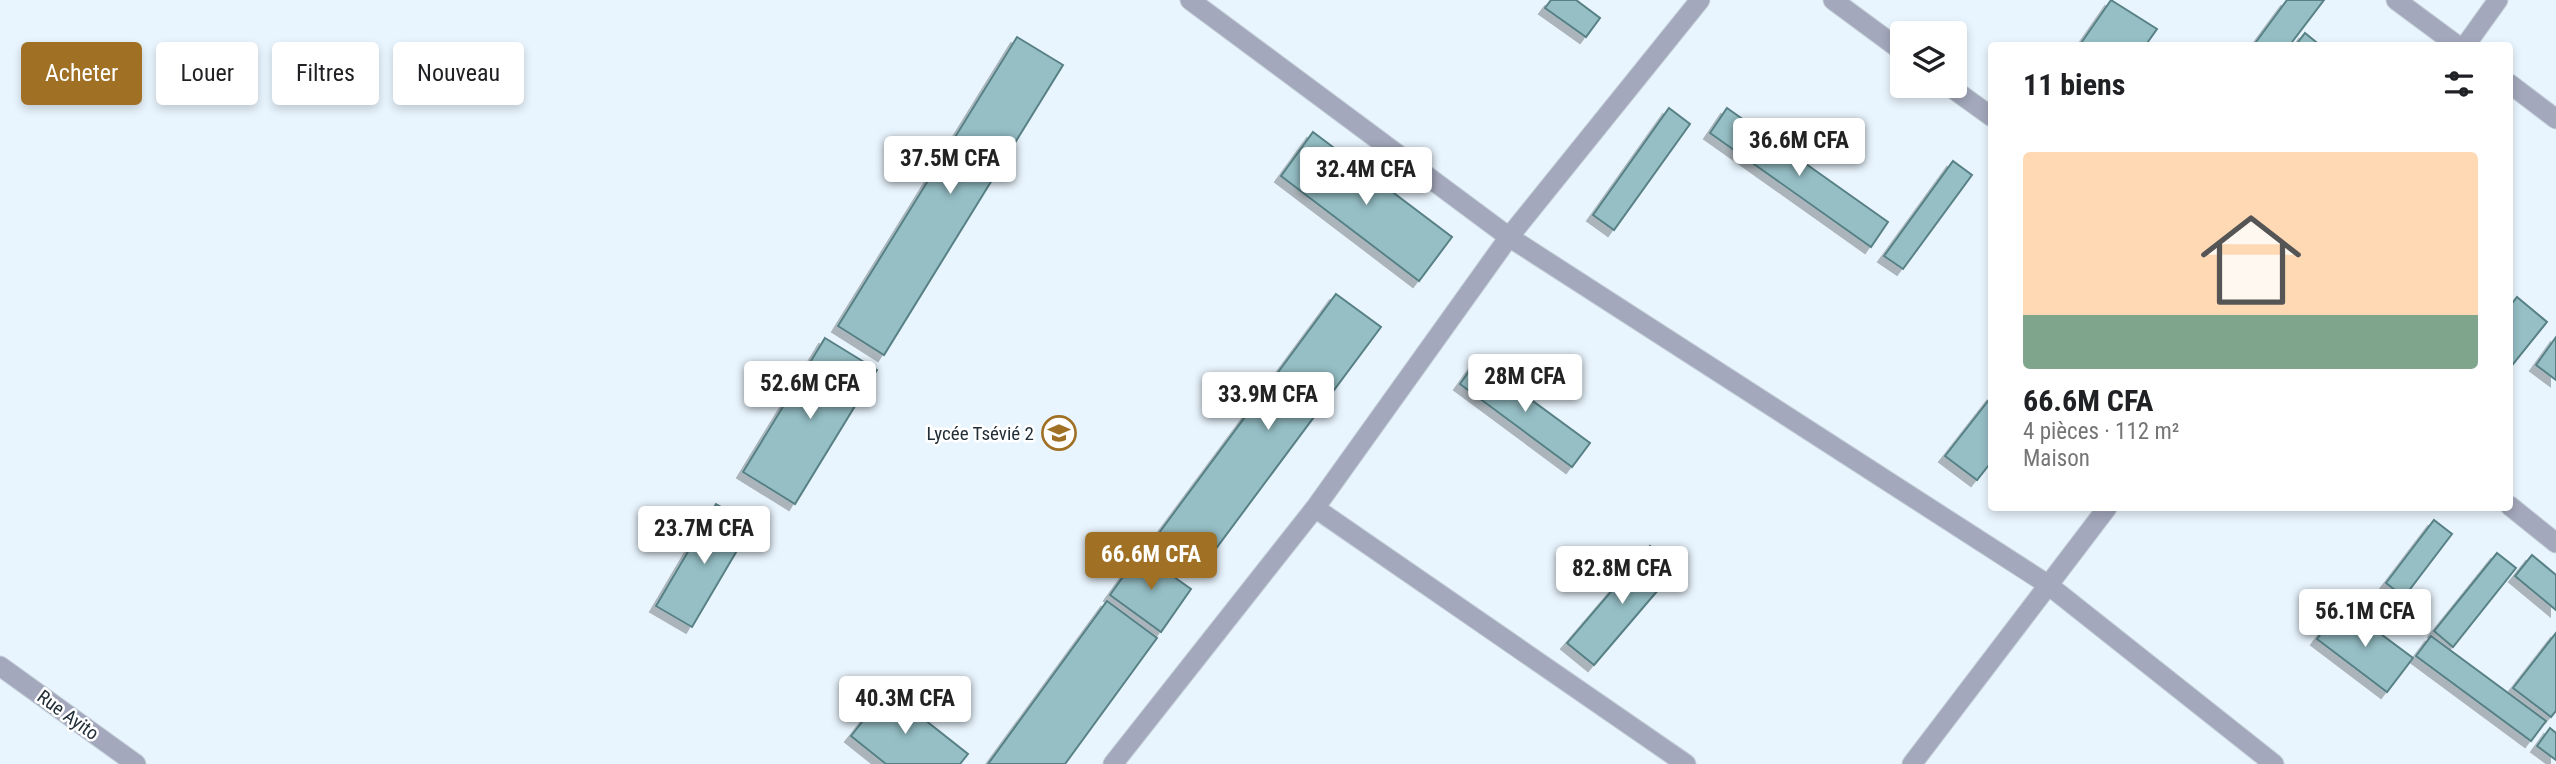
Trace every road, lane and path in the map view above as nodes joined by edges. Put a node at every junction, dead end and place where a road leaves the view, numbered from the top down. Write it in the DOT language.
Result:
graph roads {
  1 [pos="1191,0"];
  2 [pos="1700,0"];
  3 [pos="1833,0"];
  4 [pos="2396,0"];
  5 [pos="2498,0"];
  6 [pos="1890,42"];
  7 [pos="2453,42"];
  8 [pos="2468,42"];
  9 [pos="2513,86"];
  10 [pos="1966,98"];
  11 [pos="1988,114"];
  12 [pos="2556,119"];
  13 [pos="1509,237"];
  14 [pos="1315,508"];
  15 [pos="2513,508"];
  16 [pos="2105,511"];
  17 [pos="2556,543"];
  18 [pos="2047,584"];
  19 [pos="0,666"];
  20 [pos="136,764"];
  21 [pos="1113,764"];
  22 [pos="1686,764"];
  23 [pos="1912,764"];
  24 [pos="2274,764"];
  1 -- 13 [label="street"];
  2 -- 13 [label="street"];
  3 -- 6 [label="street"];
  4 -- 7 [label="street"];
  5 -- 8 [label="street"];
  9 -- 12 [label="street"];
  10 -- 11 [label="street"];
  13 -- 14 [label="street"];
  13 -- 18 [label="street"];
  14 -- 21 [label="street"];
  14 -- 22 [label="street"];
  15 -- 17 [label="street"];
  16 -- 18 [label="street"];
  18 -- 23 [label="street"];
  18 -- 24 [label="street"];
  19 -- 20 [label="street, Rue Ayito"];
}
